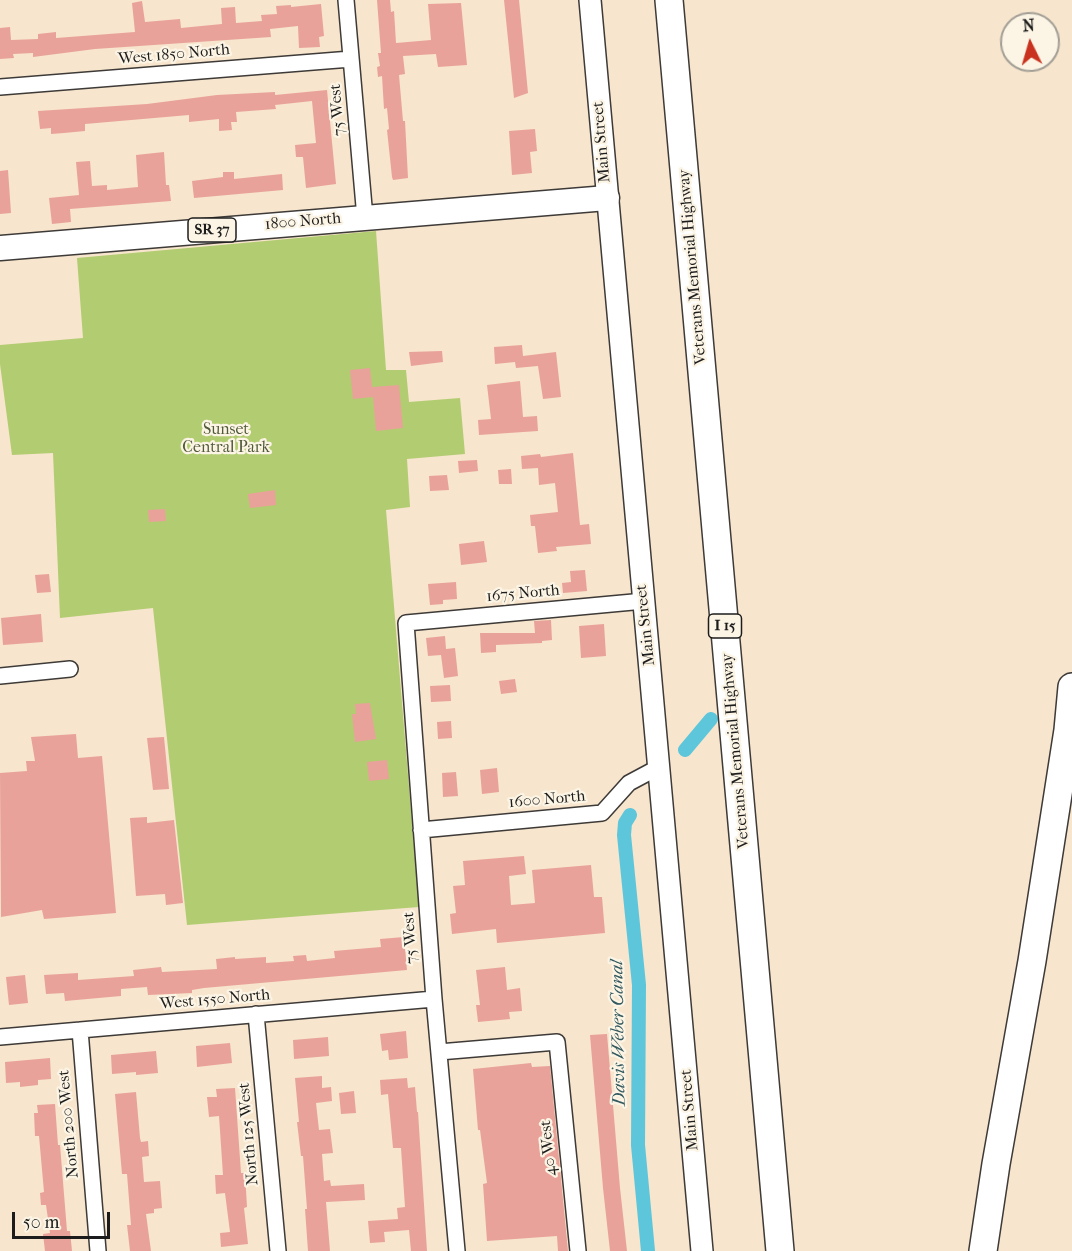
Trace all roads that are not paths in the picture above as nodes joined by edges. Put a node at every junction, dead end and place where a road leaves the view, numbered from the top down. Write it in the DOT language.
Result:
graph roads {
  1 [pos="346,0"];
  2 [pos="590,0"];
  3 [pos="669,0"];
  4 [pos="351,59"];
  5 [pos="0,87"];
  6 [pos="607,198"];
  7 [pos="365,218"];
  8 [pos="0,248"];
  9 [pos="644,601"];
  10 [pos="406,623"];
  11 [pos="70,669"];
  12 [pos="0,676"];
  13 [pos="1072,687"];
  14 [pos="659,767"];
  15 [pos="421,830"];
  16 [pos="434,999"];
  17 [pos="256,1014"];
  18 [pos="80,1030"];
  19 [pos="0,1037"];
  20 [pos="439,1052"];
  21 [pos="98,1251"];
  22 [pos="278,1251"];
  23 [pos="457,1251"];
  24 [pos="578,1251"];
  25 [pos="702,1251"];
  26 [pos="780,1251"];
  27 [pos="983,1251"];
  1 -- 4 [label="street, 75 West"];
  2 -- 6 [label="main road, Main Street"];
  3 -- 26 [label="highway, Veterans Memorial Highway / I 15"];
  4 -- 5 [label="street, West 1850 North"];
  4 -- 7 [label="street, 75 West"];
  6 -- 7 [label="main road, 1800 North / SR 37"];
  6 -- 9 [label="main road, Main Street"];
  7 -- 8 [label="main road, 1800 North / SR 37"];
  9 -- 10 [label="street, 1675 North"];
  9 -- 14 [label="main road, Main Street"];
  10 -- 15 [label="street, 75 West"];
  11 -- 12 [label="street"];
  13 -- 27 [label="highway"];
  14 -- 15 [label="street, 1600 North"];
  14 -- 25 [label="main road, Main Street"];
  15 -- 16 [label="street, 75 West"];
  16 -- 17 [label="street, West 1550 North"];
  16 -- 20 [label="street, 75 West"];
  17 -- 18 [label="street, West 1550 North"];
  17 -- 22 [label="street, North 125 West"];
  18 -- 19 [label="street, West 1550 North"];
  18 -- 21 [label="street, North 200 West"];
  20 -- 23 [label="street, 75 West"];
  20 -- 24 [label="street, 40 West"];
}
